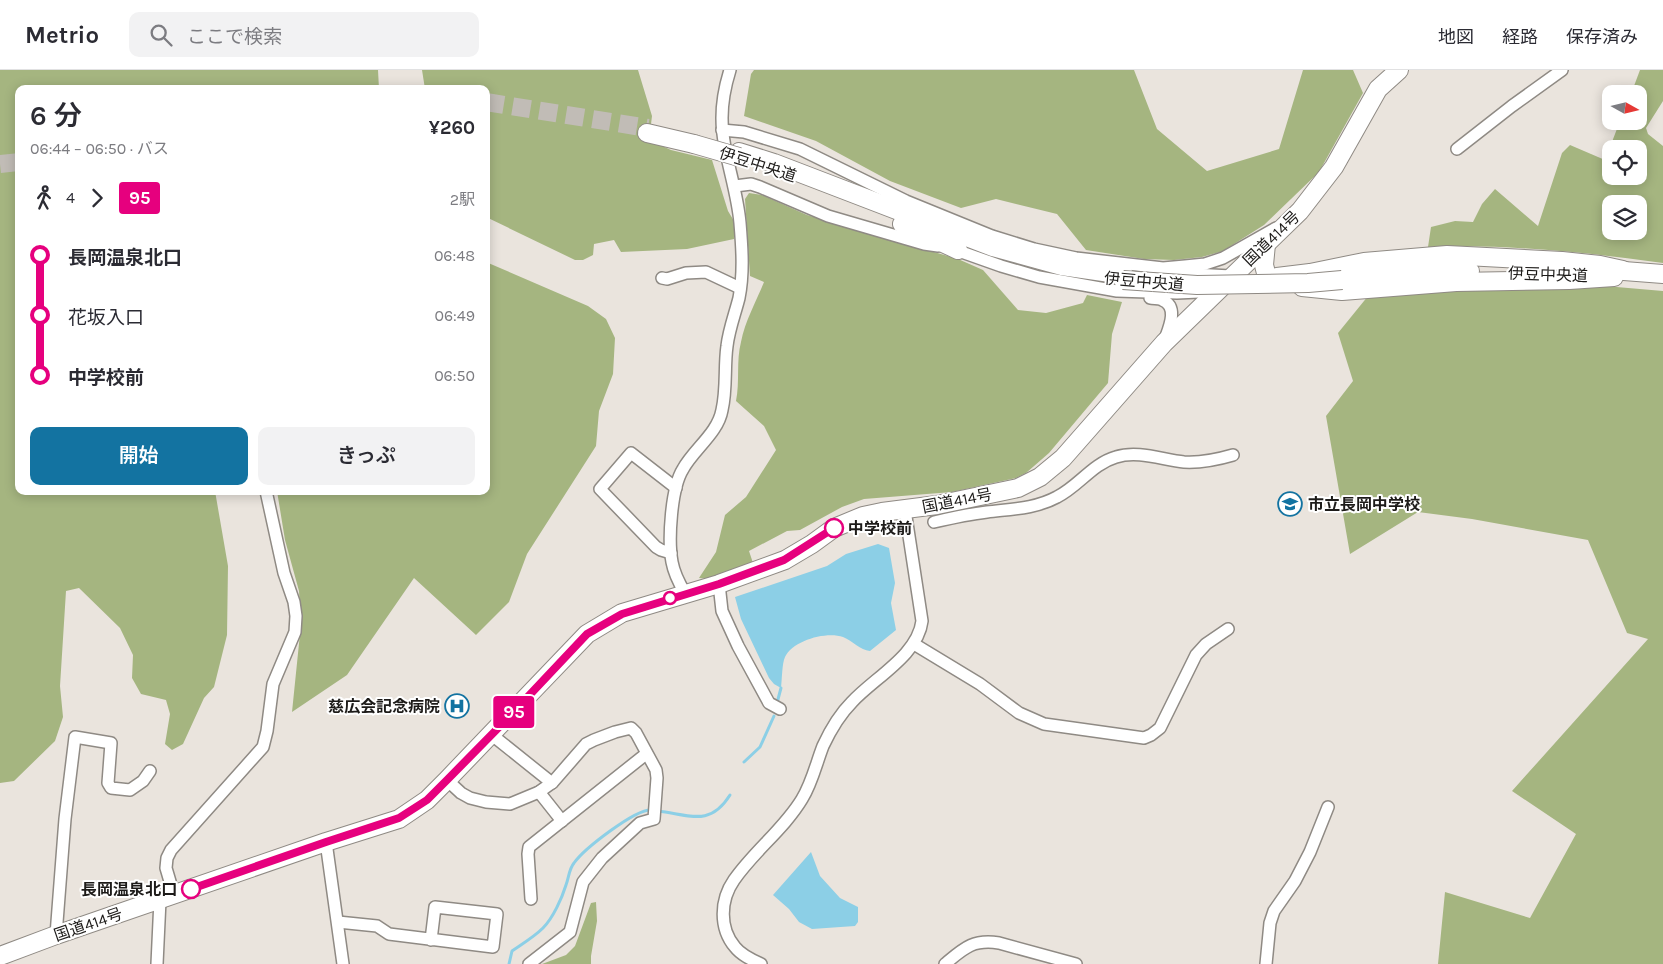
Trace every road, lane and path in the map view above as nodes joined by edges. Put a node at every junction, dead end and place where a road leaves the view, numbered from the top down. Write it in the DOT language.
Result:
graph roads {
  1 [pos="730,70"];
  2 [pos="1399,70"];
  3 [pos="1562,70"];
  4 [pos="647,130"];
  5 [pos="722,130"];
  6 [pos="1457,149"];
  7 [pos="742,154"];
  8 [pos="816,184"];
  9 [pos="735,186"];
  10 [pos="906,200"];
  11 [pos="1292,220"];
  12 [pos="1266,244"];
  13 [pos="958,250"];
  14 [pos="1618,274"];
  15 [pos="1663,274"];
  16 [pos="1231,276"];
  17 [pos="1268,277"];
  18 [pos="662,278"];
  19 [pos="1123,278"];
  20 [pos="1663,280"];
  21 [pos="740,288"];
  22 [pos="1216,291"];
  23 [pos="1164,343"];
  24 [pos="1233,455"];
  25 [pos="676,488"];
  26 [pos="267,495"];
  27 [pos="905,510"];
  28 [pos="934,522"];
  29 [pos="671,552"];
  30 [pos="719,584"];
  31 [pos="685,594"];
  32 [pos="1228,629"];
  33 [pos="914,644"];
  34 [pos="780,709"];
  35 [pos="492,734"];
  36 [pos="646,754"];
  37 [pos="150,771"];
  38 [pos="447,780"];
  39 [pos="552,783"];
  40 [pos="539,792"];
  41 [pos="1328,807"];
  42 [pos="562,821"];
  43 [pos="326,842"];
  44 [pos="167,898"];
  45 [pos="531,899"];
  46 [pos="338,922"];
  47 [pos="56,935"];
  48 [pos="431,940"];
  49 [pos="0,956"];
  50 [pos="157,964"];
  51 [pos="343,964"];
  52 [pos="529,964"];
  53 [pos="760,964"];
  54 [pos="945,964"];
  55 [pos="1076,964"];
  56 [pos="1266,964"];
  1 -- 5 [label="street"];
  2 -- 11 [label="highway, 国道414号"];
  3 -- 6 [label="street"];
  4 -- 7 [label="highway, 伊豆中央道, bridge"];
  5 -- 9 [label="street"];
  5 -- 10 [label="street"];
  7 -- 8 [label="highway, 伊豆中央道"];
  7 -- 10 [label="highway"];
  7 -- 19 [label="highway, 伊豆中央道"];
  8 -- 13 [label="highway"];
  8 -- 19 [label="highway, 伊豆中央道"];
  9 -- 13 [label="street"];
  9 -- 21 [label="street"];
  10 -- 19 [label="street"];
  11 -- 12 [label="highway, 国道414号"];
  11 -- 19 [label="street"];
  12 -- 16 [label="highway, 国道414号"];
  12 -- 17 [label="highway"];
  13 -- 19 [label="street"];
  14 -- 15 [label="highway, 伊豆中央道"];
  14 -- 17 [label="highway"];
  14 -- 19 [label="highway, 伊豆中央道, bridge"];
  14 -- 20 [label="highway, 伊豆中央道"];
  14 -- 22 [label="highway"];
  16 -- 17 [label="highway"];
  16 -- 19 [label="street"];
  16 -- 22 [label="highway, 国道414号"];
  18 -- 21 [label="street"];
  19 -- 22 [label="street"];
  19 -- 23 [label="street"];
  21 -- 25 [label="street"];
  22 -- 23 [label="highway, 国道414号"];
  23 -- 27 [label="highway, 国道414号"];
  24 -- 28 [label="street"];
  25 -- 29 [label="street"];
  25 -- 29 [label="street"];
  26 -- 44 [label="street"];
  27 -- 30 [label="highway, 国道414号"];
  27 -- 33 [label="street"];
  29 -- 31 [label="street"];
  30 -- 31 [label="highway, 国道414号"];
  30 -- 34 [label="street"];
  31 -- 35 [label="highway, 国道414号"];
  32 -- 33 [label="street"];
  33 -- 53 [label="street"];
  35 -- 38 [label="highway, 国道414号"];
  35 -- 39 [label="street"];
  36 -- 39 [label="street"];
  36 -- 42 [label="street"];
  36 -- 52 [label="street"];
  37 -- 47 [label="street"];
  38 -- 40 [label="street"];
  38 -- 43 [label="highway, 国道414号"];
  39 -- 40 [label="street"];
  40 -- 42 [label="street"];
  41 -- 56 [label="street"];
  42 -- 45 [label="street"];
  43 -- 44 [label="highway, 国道414号"];
  43 -- 46 [label="street"];
  44 -- 47 [label="highway, 国道414号"];
  44 -- 50 [label="street"];
  46 -- 48 [label="street"];
  46 -- 51 [label="street"];
  47 -- 49 [label="highway, 国道414号"];
  48 -- 48 [label="street"];
  54 -- 55 [label="street"];
}
